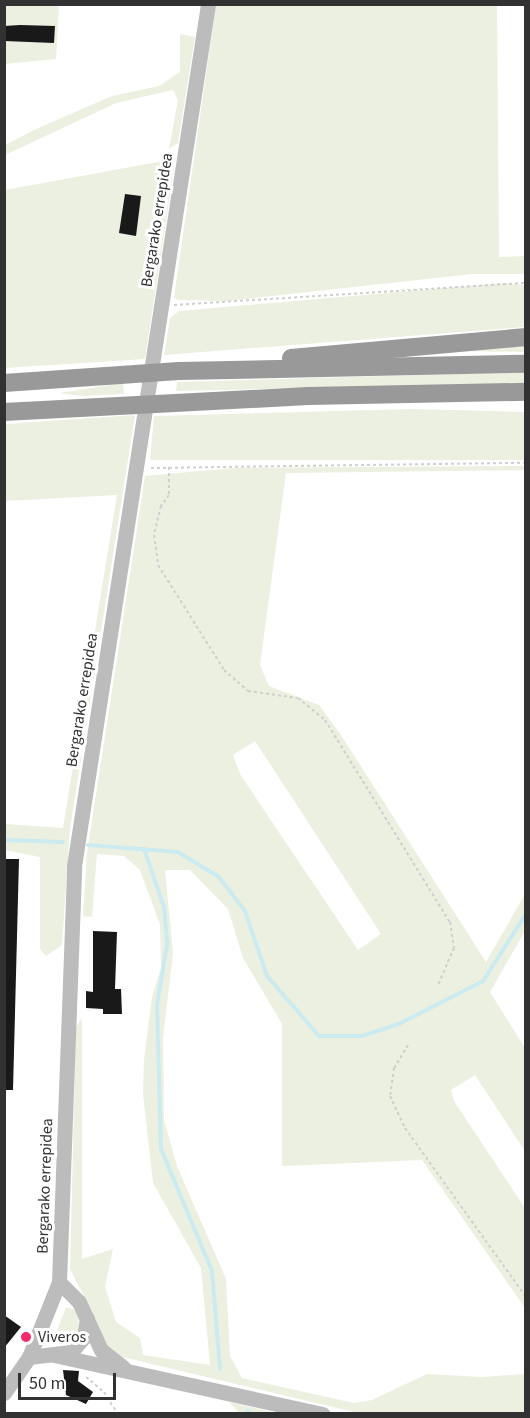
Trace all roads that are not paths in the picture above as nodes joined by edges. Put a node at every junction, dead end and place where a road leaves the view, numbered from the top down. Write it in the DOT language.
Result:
graph roads {
  1 [pos="208,4"];
  2 [pos="525,336"];
  3 [pos="525,364"];
  4 [pos="179,371"];
  5 [pos="4,382"];
  6 [pos="525,392"];
  7 [pos="419,393"];
  8 [pos="525,401"];
  9 [pos="4,412"];
  10 [pos="59,1282"];
  11 [pos="87,1318"];
  12 [pos="29,1357"];
  13 [pos="60,1357"];
  14 [pos="125,1369"];
  15 [pos="4,1393"];
  16 [pos="323,1413"];
  1 -- 10 [label="street, Bergarako errepidea"];
  2 -- 4 [label="highway"];
  3 -- 4 [label="highway"];
  4 -- 5 [label="highway"];
  6 -- 7 [label="highway"];
  7 -- 8 [label="highway"];
  7 -- 9 [label="highway"];
  10 -- 11 [label="street"];
  10 -- 12 [label="street, Bergarako errepidea"];
  11 -- 13 [label="street"];
  11 -- 14 [label="street"];
  12 -- 13 [label="street"];
  12 -- 15 [label="street, Bergarako errepidea"];
  13 -- 14 [label="street"];
  14 -- 16 [label="street"];
}
